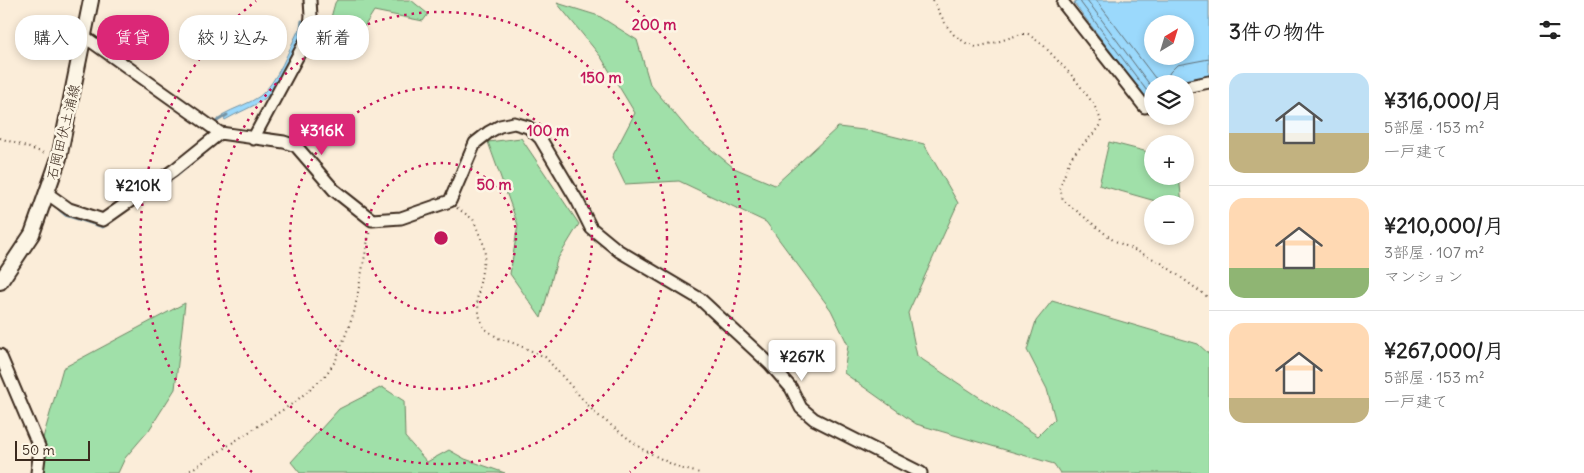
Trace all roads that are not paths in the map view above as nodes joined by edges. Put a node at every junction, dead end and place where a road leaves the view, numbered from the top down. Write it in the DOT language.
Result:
graph roads {
  1 [pos="91,0"];
  2 [pos="310,0"];
  3 [pos="1063,3"];
  4 [pos="87,25"];
  5 [pos="87,38"];
  6 [pos="80,60"];
  7 [pos="1209,82"];
  8 [pos="1194,85"];
  9 [pos="1144,105"];
  10 [pos="220,133"];
  11 [pos="253,138"];
  12 [pos="48,194"];
  13 [pos="0,282"];
  14 [pos="0,355"];
  15 [pos="903,469"];
  16 [pos="37,473"];
  17 [pos="921,473"];
  1 -- 4 [label="main road, 石岡田伏土浦線"];
  2 -- 11 [label="street"];
  3 -- 9 [label="street"];
  5 -- 10 [label="street"];
  6 -- 12 [label="main road, 石岡田伏土浦線"];
  7 -- 8 [label="street"];
  10 -- 11 [label="street"];
  10 -- 12 [label="street"];
  11 -- 15 [label="street"];
  12 -- 13 [label="main road, 石岡田伏土浦線"];
  14 -- 16 [label="street"];
  15 -- 17 [label="street"];
}
